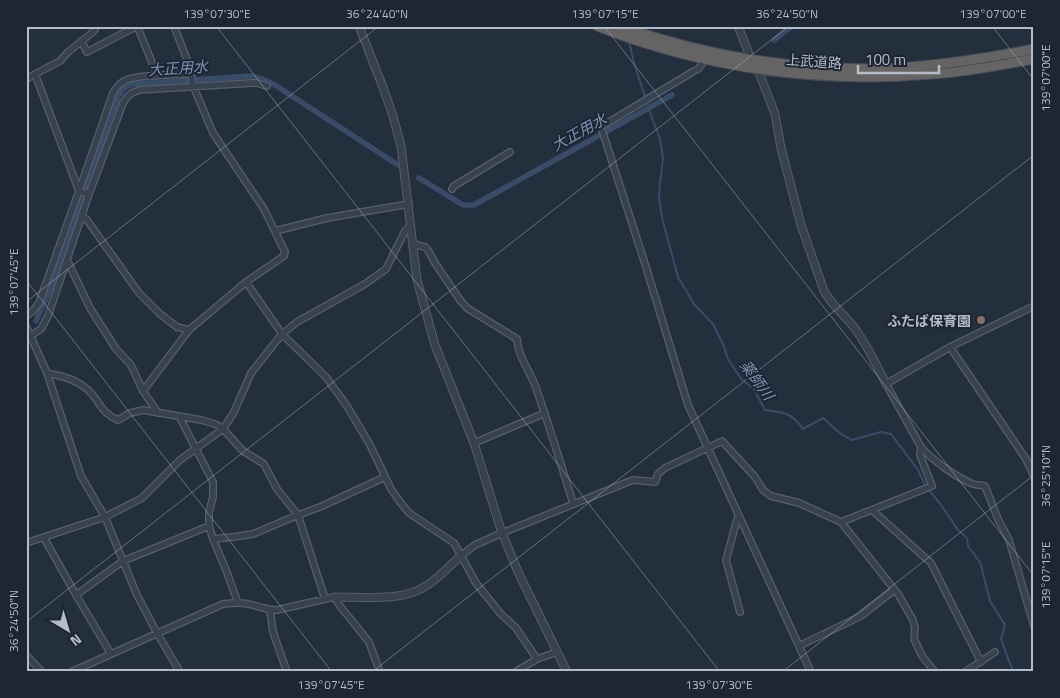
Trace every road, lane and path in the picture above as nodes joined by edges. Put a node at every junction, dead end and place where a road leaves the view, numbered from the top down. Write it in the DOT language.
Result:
graph roads {
  1 [pos="97,26"];
  2 [pos="137,26"];
  3 [pos="174,26"];
  4 [pos="359,26"];
  5 [pos="597,26"];
  6 [pos="738,26"];
  7 [pos="617,30"];
  8 [pos="81,42"];
  9 [pos="1034,49"];
  10 [pos="751,59"];
  11 [pos="1034,59"];
  12 [pos="705,60"];
  13 [pos="757,69"];
  14 [pos="35,74"];
  15 [pos="156,76"];
  16 [pos="26,79"];
  17 [pos="192,80"];
  18 [pos="266,86"];
  19 [pos="510,152"];
  20 [pos="452,188"];
  21 [pos="84,192"];
  22 [pos="409,204"];
  23 [pos="82,216"];
  24 [pos="411,225"];
  25 [pos="275,231"];
  26 [pos="413,244"];
  27 [pos="67,260"];
  28 [pos="246,282"];
  29 [pos="1034,306"];
  30 [pos="26,316"];
  31 [pos="26,326"];
  32 [pos="189,330"];
  33 [pos="282,334"];
  34 [pos="28,338"];
  35 [pos="950,347"];
  36 [pos="47,373"];
  37 [pos="886,384"];
  38 [pos="143,391"];
  39 [pos="158,413"];
  40 [pos="544,413"];
  41 [pos="179,416"];
  42 [pos="223,429"];
  43 [pos="474,443"];
  44 [pos="921,447"];
  45 [pos="196,448"];
  46 [pos="707,448"];
  47 [pos="1034,476"];
  48 [pos="385,477"];
  49 [pos="573,503"];
  50 [pos="872,510"];
  51 [pos="298,515"];
  52 [pos="738,516"];
  53 [pos="104,517"];
  54 [pos="841,522"];
  55 [pos="209,526"];
  56 [pos="502,533"];
  57 [pos="44,538"];
  58 [pos="213,538"];
  59 [pos="26,543"];
  60 [pos="462,555"];
  61 [pos="123,561"];
  62 [pos="894,590"];
  63 [pos="76,595"];
  64 [pos="334,597"];
  65 [pos="325,599"];
  66 [pos="238,603"];
  67 [pos="270,610"];
  68 [pos="740,612"];
  69 [pos="1034,626"];
  70 [pos="157,633"];
  71 [pos="799,646"];
  72 [pos="557,652"];
  73 [pos="995,652"];
  74 [pos="111,654"];
  75 [pos="26,655"];
  76 [pos="538,659"];
  77 [pos="981,662"];
  78 [pos="42,672"];
  79 [pos="71,672"];
  80 [pos="180,672"];
  81 [pos="286,672"];
  82 [pos="380,672"];
  83 [pos="514,672"];
  84 [pos="567,672"];
  85 [pos="811,672"];
  86 [pos="935,672"];
  87 [pos="965,672"];
  1 -- 8 [label="street"];
  2 -- 8 [label="street"];
  2 -- 15 [label="street"];
  3 -- 17 [label="street"];
  4 -- 22 [label="street"];
  5 -- 7 [label="highway, 上武道路"];
  6 -- 10 [label="street"];
  7 -- 10 [label="highway, 上武道路"];
  7 -- 12 [label="highway, 上武道路"];
  8 -- 14 [label="street"];
  9 -- 10 [label="highway, 上武道路"];
  10 -- 13 [label="street"];
  11 -- 13 [label="highway, 上武道路"];
  12 -- 13 [label="highway, 上武道路"];
  12 -- 46 [label="street"];
  13 -- 37 [label="street"];
  14 -- 16 [label="street"];
  14 -- 21 [label="street"];
  15 -- 17 [label="street"];
  15 -- 21 [label="street"];
  17 -- 18 [label="street"];
  17 -- 21 [label="street"];
  17 -- 25 [label="street"];
  19 -- 20 [label="street"];
  21 -- 23 [label="street"];
  21 -- 30 [label="street"];
  22 -- 24 [label="street"];
  22 -- 25 [label="street"];
  23 -- 27 [label="street"];
  23 -- 32 [label="street"];
  24 -- 26 [label="street"];
  24 -- 33 [label="street"];
  25 -- 28 [label="street"];
  26 -- 40 [label="street"];
  26 -- 43 [label="street"];
  27 -- 34 [label="street"];
  27 -- 38 [label="street"];
  28 -- 32 [label="street"];
  28 -- 33 [label="street"];
  29 -- 35 [label="street"];
  31 -- 34 [label="street"];
  32 -- 38 [label="street"];
  33 -- 42 [label="street"];
  33 -- 48 [label="street"];
  34 -- 36 [label="street"];
  35 -- 37 [label="street"];
  35 -- 47 [label="street"];
  36 -- 39 [label="street"];
  36 -- 53 [label="street"];
  37 -- 44 [label="street"];
  38 -- 39 [label="street"];
  39 -- 41 [label="street"];
  40 -- 43 [label="street"];
  40 -- 49 [label="street"];
  41 -- 42 [label="street"];
  41 -- 45 [label="street"];
  42 -- 45 [label="street"];
  42 -- 51 [label="street"];
  43 -- 56 [label="street"];
  44 -- 50 [label="street"];
  44 -- 69 [label="street"];
  45 -- 53 [label="street"];
  45 -- 55 [label="street"];
  46 -- 49 [label="street"];
  46 -- 52 [label="street"];
  46 -- 54 [label="street"];
  48 -- 51 [label="street"];
  48 -- 60 [label="street"];
  49 -- 56 [label="street"];
  50 -- 54 [label="street"];
  50 -- 77 [label="street"];
  51 -- 58 [label="street"];
  51 -- 65 [label="street"];
  52 -- 68 [label="street"];
  52 -- 71 [label="street"];
  53 -- 57 [label="street"];
  53 -- 61 [label="street"];
  54 -- 62 [label="street"];
  55 -- 58 [label="street"];
  55 -- 61 [label="street"];
  56 -- 60 [label="street"];
  56 -- 72 [label="street"];
  57 -- 59 [label="street"];
  57 -- 63 [label="street"];
  58 -- 66 [label="street"];
  60 -- 64 [label="street"];
  60 -- 76 [label="street"];
  61 -- 63 [label="street"];
  61 -- 70 [label="street"];
  62 -- 71 [label="street"];
  62 -- 86 [label="street"];
  63 -- 74 [label="street"];
  64 -- 65 [label="street"];
  64 -- 82 [label="street"];
  65 -- 67 [label="street"];
  66 -- 67 [label="street"];
  66 -- 70 [label="street"];
  67 -- 81 [label="street"];
  70 -- 74 [label="street"];
  70 -- 80 [label="street"];
  71 -- 85 [label="street"];
  72 -- 76 [label="street"];
  72 -- 84 [label="street"];
  73 -- 77 [label="street"];
  74 -- 79 [label="street"];
  75 -- 78 [label="street"];
  76 -- 83 [label="street"];
  77 -- 87 [label="street"];
}
